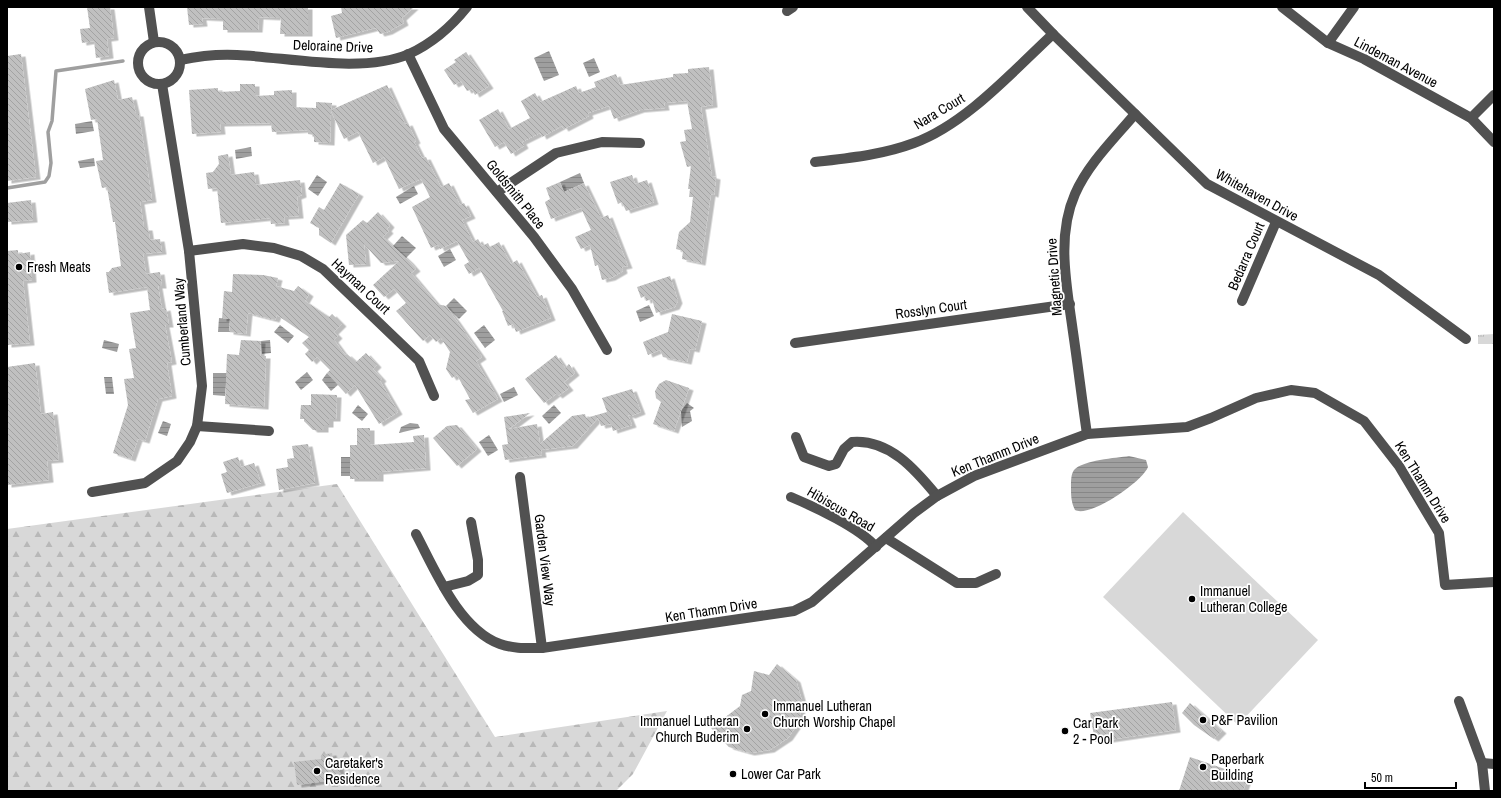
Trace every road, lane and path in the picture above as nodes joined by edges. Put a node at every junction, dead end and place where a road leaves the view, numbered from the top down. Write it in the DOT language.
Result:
graph roads {
  1 [pos="149,7"];
  2 [pos="467,7"];
  3 [pos="1027,7"];
  4 [pos="1282,7"];
  5 [pos="1354,7"];
  6 [pos="1053,34"];
  7 [pos="154,42"];
  8 [pos="1328,43"];
  9 [pos="408,54"];
  10 [pos="180,60"];
  11 [pos="162,84"];
  12 [pos="1494,95"];
  13 [pos="1136,114"];
  14 [pos="1471,118"];
  15 [pos="1494,142"];
  16 [pos="640,143"];
  17 [pos="815,162"];
  18 [pos="497,192"];
  19 [pos="1276,222"];
  20 [pos="189,251"];
  21 [pos="1242,301"];
  22 [pos="1070,304"];
  23 [pos="1466,339"];
  24 [pos="795,342"];
  25 [pos="607,350"];
  26 [pos="434,396"];
  27 [pos="197,426"];
  28 [pos="269,431"];
  29 [pos="1087,434"];
  30 [pos="796,437"];
  31 [pos="520,477"];
  32 [pos="92,492"];
  33 [pos="937,496"];
  34 [pos="791,497"];
  35 [pos="471,522"];
  36 [pos="416,534"];
  37 [pos="886,538"];
  38 [pos="876,547"];
  39 [pos="996,574"];
  40 [pos="1494,582"];
  41 [pos="444,587"];
  42 [pos="542,648"];
  43 [pos="1459,701"];
  44 [pos="1482,763"];
  45 [pos="1494,764"];
  46 [pos="1485,791"];
  1 -- 7 [label="street"];
  2 -- 9 [label="street, Deloraine Drive"];
  3 -- 6 [label="street, Whitehaven Drive"];
  4 -- 8 [label="street, Lindeman Avenue"];
  5 -- 8 [label="street"];
  6 -- 13 [label="street, Whitehaven Drive"];
  6 -- 17 [label="street, Nara Court"];
  7 -- 10 [label="street"];
  7 -- 11 [label="street"];
  8 -- 14 [label="street, Lindeman Avenue"];
  9 -- 10 [label="street, Deloraine Drive"];
  9 -- 18 [label="street, Goldsmith Place"];
  10 -- 11 [label="street"];
  11 -- 20 [label="street, Cumberland Way"];
  12 -- 14 [label="street"];
  13 -- 19 [label="street, Whitehaven Drive"];
  13 -- 22 [label="street, Magnetic Drive"];
  14 -- 15 [label="street, Lindeman Avenue"];
  16 -- 18 [label="street"];
  18 -- 25 [label="street, Goldsmith Place"];
  19 -- 21 [label="street, Bedarra Court"];
  19 -- 23 [label="street, Whitehaven Drive"];
  20 -- 26 [label="street, Hayman Court"];
  20 -- 27 [label="street, Cumberland Way"];
  22 -- 24 [label="street, Rosslyn Court"];
  22 -- 29 [label="street, Magnetic Drive"];
  27 -- 28 [label="street"];
  27 -- 32 [label="street, Cumberland Way"];
  29 -- 33 [label="street, Ken Thamm Drive"];
  29 -- 40 [label="street, Ken Thamm Drive"];
  30 -- 33 [label="street"];
  31 -- 42 [label="street, Garden View Way"];
  33 -- 37 [label="street, Ken Thamm Drive"];
  34 -- 38 [label="street, Hibiscus Road"];
  35 -- 41 [label="street"];
  36 -- 41 [label="street, Ken Thamm Drive"];
  37 -- 38 [label="street, Ken Thamm Drive"];
  37 -- 39 [label="street"];
  38 -- 42 [label="street, Ken Thamm Drive"];
  41 -- 42 [label="street, Ken Thamm Drive"];
  43 -- 44 [label="street"];
  44 -- 45 [label="street"];
  44 -- 46 [label="street"];
}
